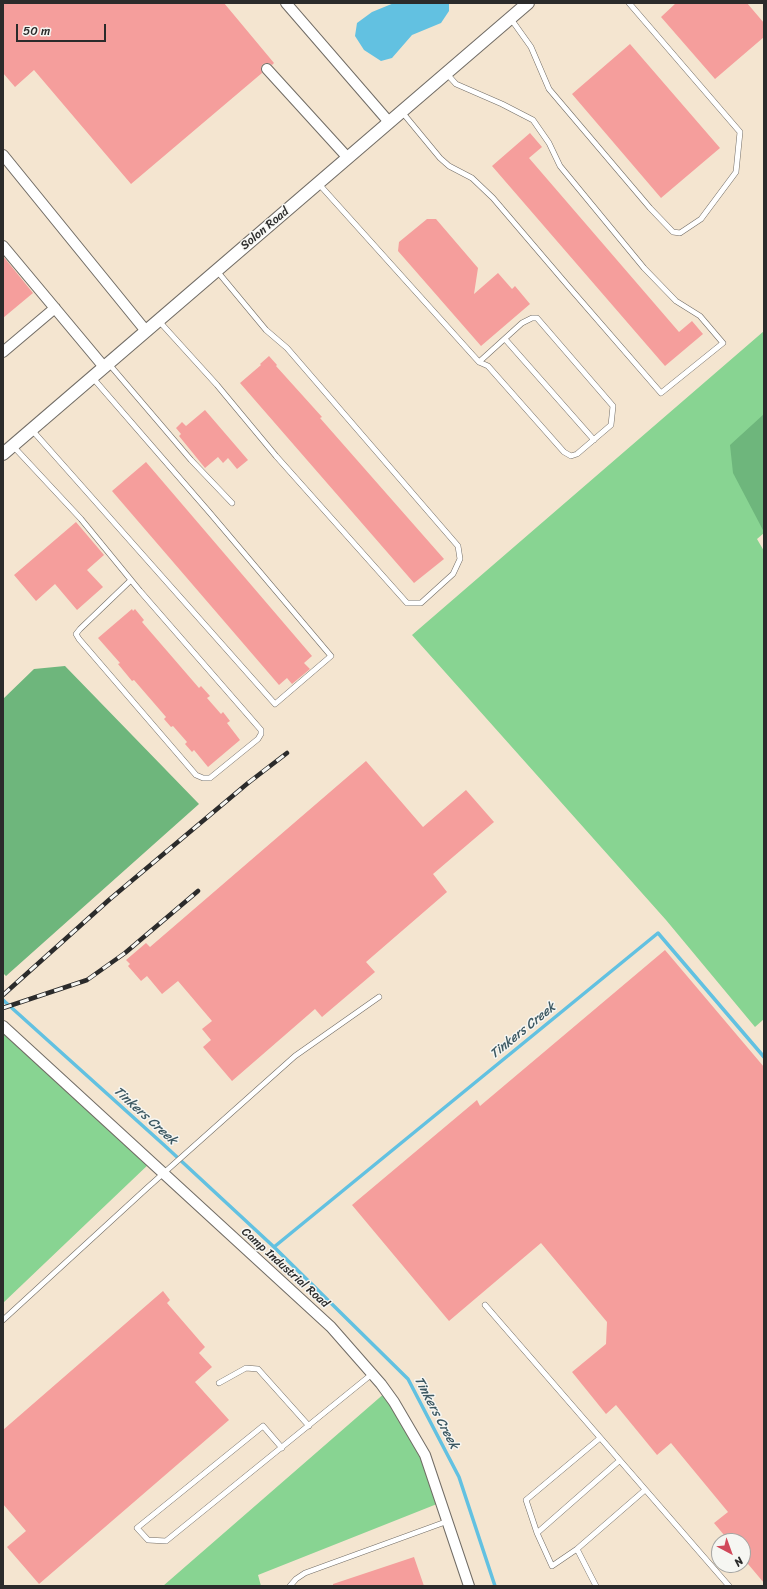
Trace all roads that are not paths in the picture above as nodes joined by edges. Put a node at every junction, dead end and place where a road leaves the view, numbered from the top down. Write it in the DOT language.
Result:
graph roads {
  1 [pos="286,3"];
  2 [pos="528,3"];
  3 [pos="629,3"];
  4 [pos="511,19"];
  5 [pos="267,69"];
  6 [pos="446,74"];
  7 [pos="402,112"];
  8 [pos="389,122"];
  9 [pos="3,155"];
  10 [pos="348,158"];
  11 [pos="318,183"];
  12 [pos="3,246"];
  13 [pos="216,270"];
  14 [pos="54,308"];
  15 [pos="158,320"];
  16 [pos="146,331"];
  17 [pos="505,339"];
  18 [pos="3,352"];
  19 [pos="479,362"];
  20 [pos="106,365"];
  21 [pos="92,377"];
  22 [pos="32,430"];
  23 [pos="594,440"];
  24 [pos="13,446"];
  25 [pos="3,454"];
  26 [pos="232,503"];
  27 [pos="131,580"];
  28 [pos="379,997"];
  29 [pos="3,1026"];
  30 [pos="164,1174"];
  31 [pos="485,1306"];
  32 [pos="3,1320"];
  33 [pos="372,1374"];
  34 [pos="219,1383"];
  35 [pos="308,1426"];
  36 [pos="600,1438"];
  37 [pos="282,1448"];
  38 [pos="619,1461"];
  39 [pos="645,1490"];
  40 [pos="448,1521"];
  41 [pos="537,1533"];
  42 [pos="577,1549"];
  43 [pos="290,1586"];
  44 [pos="470,1586"];
  45 [pos="596,1586"];
  46 [pos="729,1586"];
  1 -- 8 [label="street"];
  2 -- 4 [label="street, Solon Road"];
  3 -- 4 [label="lane"];
  4 -- 6 [label="street, Solon Road"];
  5 -- 10 [label="street"];
  6 -- 7 [label="street, Solon Road"];
  6 -- 7 [label="lane"];
  7 -- 8 [label="street, Solon Road"];
  8 -- 10 [label="street, Solon Road"];
  9 -- 16 [label="street"];
  10 -- 11 [label="street, Solon Road"];
  11 -- 13 [label="street, Solon Road"];
  11 -- 19 [label="lane"];
  12 -- 14 [label="street"];
  13 -- 15 [label="street, Solon Road"];
  13 -- 15 [label="lane"];
  14 -- 18 [label="street"];
  14 -- 20 [label="street"];
  15 -- 16 [label="street, Solon Road"];
  16 -- 20 [label="street, Solon Road"];
  17 -- 19 [label="lane"];
  17 -- 23 [label="lane"];
  17 -- 23 [label="lane"];
  19 -- 23 [label="lane"];
  20 -- 21 [label="street, Solon Road"];
  20 -- 26 [label="lane"];
  21 -- 22 [label="street, Solon Road"];
  21 -- 22 [label="lane"];
  22 -- 24 [label="street, Solon Road"];
  24 -- 25 [label="street, Solon Road"];
  24 -- 27 [label="lane"];
  27 -- 27 [label="lane"];
  28 -- 30 [label="lane"];
  29 -- 30 [label="street, Camp Industrial Road"];
  30 -- 32 [label="lane"];
  30 -- 33 [label="street, Camp Industrial Road"];
  31 -- 36 [label="lane"];
  33 -- 35 [label="lane"];
  33 -- 40 [label="street, Camp Industrial Road"];
  34 -- 35 [label="lane"];
  35 -- 37 [label="lane"];
  36 -- 38 [label="lane"];
  36 -- 41 [label="lane"];
  37 -- 37 [label="lane"];
  38 -- 39 [label="lane"];
  38 -- 41 [label="lane"];
  39 -- 42 [label="lane"];
  39 -- 46 [label="lane"];
  40 -- 43 [label="lane"];
  40 -- 44 [label="street, Camp Industrial Road"];
  41 -- 42 [label="lane"];
  42 -- 45 [label="lane"];
}
